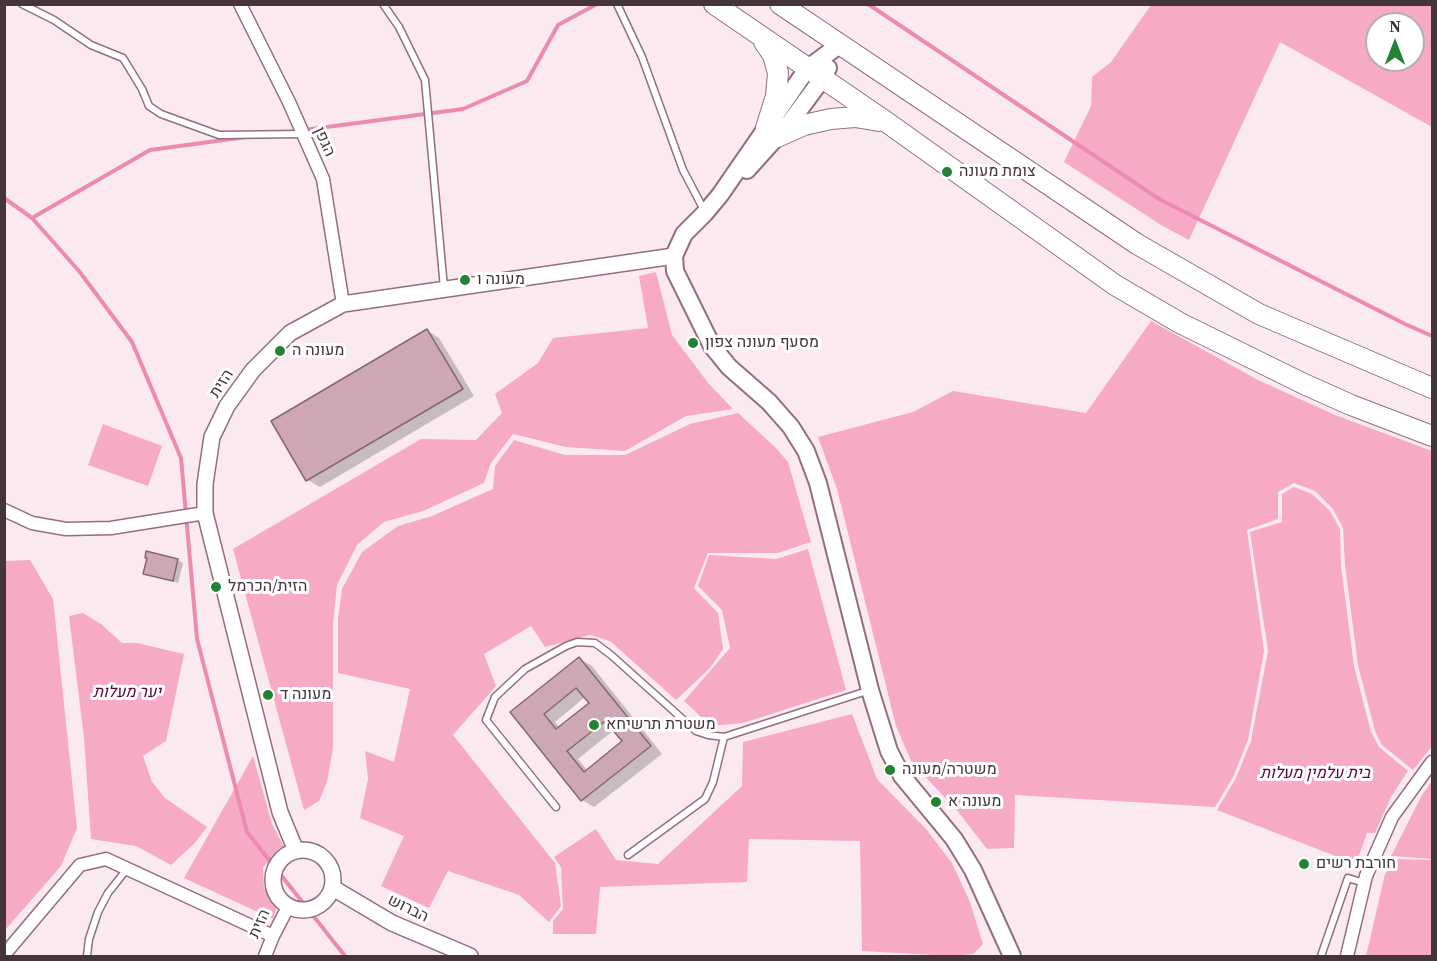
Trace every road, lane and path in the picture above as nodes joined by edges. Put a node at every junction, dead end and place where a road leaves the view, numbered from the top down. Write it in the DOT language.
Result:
graph roads {
  1 [pos="22,4"];
  2 [pos="240,4"];
  3 [pos="383,4"];
  4 [pos="617,4"];
  5 [pos="714,4"];
  6 [pos="780,4"];
  7 [pos="759,35"];
  8 [pos="839,45"];
  9 [pos="815,74"];
  10 [pos="885,121"];
  11 [pos="772,132"];
  12 [pos="303,134"];
  13 [pos="705,213"];
  14 [pos="674,256"];
  15 [pos="445,289"];
  16 [pos="343,304"];
  17 [pos="1432,388"];
  18 [pos="1432,436"];
  19 [pos="4,510"];
  20 [pos="206,513"];
  21 [pos="870,690"];
  22 [pos="724,737"];
  23 [pos="1432,762"];
  24 [pos="556,807"];
  25 [pos="296,851"];
  26 [pos="628,855"];
  27 [pos="128,868"];
  28 [pos="1365,883"];
  29 [pos="333,888"];
  30 [pos="288,907"];
  31 [pos="273,936"];
  32 [pos="4,955"];
  33 [pos="87,957"];
  34 [pos="265,957"];
  35 [pos="471,957"];
  36 [pos="1012,957"];
  37 [pos="1321,957"];
  38 [pos="1347,957"];
  1 -- 12 [label="lane"];
  2 -- 12 [label="street, הגפן"];
  3 -- 15 [label="lane"];
  4 -- 13 [label="lane"];
  5 -- 7 [label="highway"];
  6 -- 8 [label="highway"];
  7 -- 9 [label="highway"];
  7 -- 11 [label="highway"];
  8 -- 9 [label="main road"];
  8 -- 17 [label="highway"];
  9 -- 10 [label="highway"];
  9 -- 11 [label="main road"];
  10 -- 11 [label="highway"];
  10 -- 18 [label="highway"];
  11 -- 13 [label="main road"];
  12 -- 16 [label="street, הגפן"];
  13 -- 14 [label="main road"];
  14 -- 15 [label="street, הזית"];
  14 -- 21 [label="main road"];
  15 -- 16 [label="street, הזית"];
  16 -- 20 [label="street, הזית"];
  19 -- 20 [label="street"];
  20 -- 25 [label="street, הזית"];
  21 -- 22 [label="lane"];
  21 -- 36 [label="main road"];
  22 -- 24 [label="lane"];
  22 -- 26 [label="lane"];
  23 -- 28 [label="street"];
  25 -- 29 [label="street"];
  25 -- 30 [label="street"];
  27 -- 31 [label="street"];
  27 -- 32 [label="street"];
  27 -- 33 [label="lane"];
  28 -- 37 [label="lane"];
  28 -- 38 [label="street"];
  29 -- 30 [label="street"];
  29 -- 35 [label="street, הברוש"];
  30 -- 31 [label="street, הזית"];
  31 -- 34 [label="street, הזית"];
}
